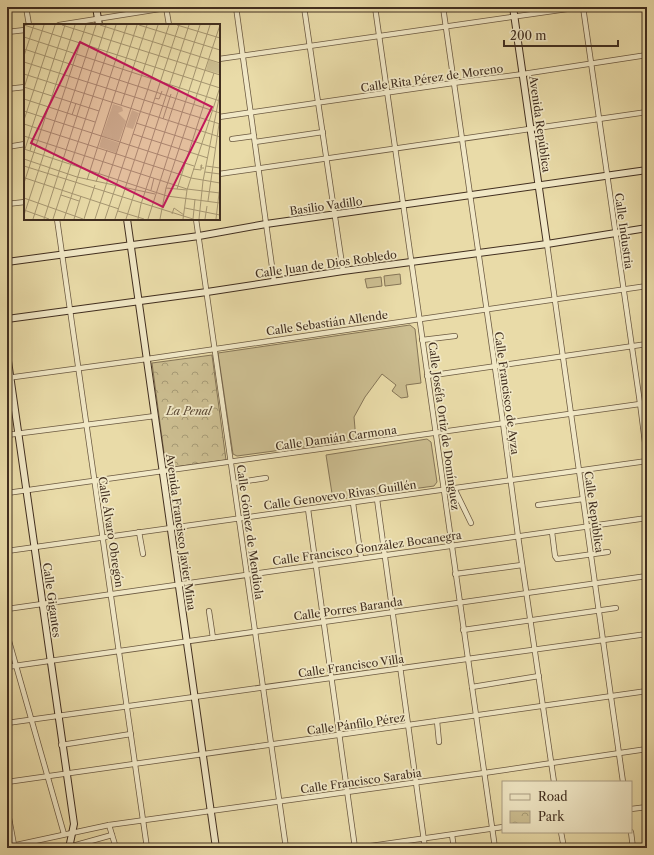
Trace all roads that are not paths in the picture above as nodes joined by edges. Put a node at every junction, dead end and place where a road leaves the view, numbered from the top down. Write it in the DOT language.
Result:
graph roads {
  1 [pos="26,7"];
  2 [pos="96,7"];
  3 [pos="166,7"];
  4 [pos="172,7"];
  5 [pos="236,7"];
  6 [pos="304,7"];
  7 [pos="375,7"];
  8 [pos="443,7"];
  9 [pos="513,7"];
  10 [pos="582,7"];
  11 [pos="514,16"];
  12 [pos="99,22"];
  13 [pos="29,24"];
  14 [pos="72,24"];
  15 [pos="169,24"];
  16 [pos="446,27"];
  17 [pos="24,30"];
  18 [pos="7,32"];
  19 [pos="379,37"];
  20 [pos="310,47"];
  21 [pos="242,55"];
  22 [pos="647,55"];
  23 [pos="220,59"];
  24 [pos="591,63"];
  25 [pos="523,74"];
  26 [pos="453,83"];
  27 [pos="24,87"];
  28 [pos="7,89"];
  29 [pos="387,94"];
  30 [pos="318,103"];
  31 [pos="250,112"];
  32 [pos="647,112"];
  33 [pos="220,117"];
  34 [pos="599,119"];
  35 [pos="530,129"];
  36 [pos="322,132"];
  37 [pos="254,136"];
  38 [pos="232,139"];
  39 [pos="461,139"];
  40 [pos="255,142"];
  41 [pos="24,144"];
  42 [pos="7,147"];
  43 [pos="395,148"];
  44 [pos="326,158"];
  45 [pos="258,168"];
  46 [pos="647,170"];
  47 [pos="220,174"];
  48 [pos="607,176"];
  49 [pos="539,186"];
  50 [pos="469,196"];
  51 [pos="24,202"];
  52 [pos="7,204"];
  53 [pos="403,205"];
  54 [pos="334,215"];
  55 [pos="57,220"];
  56 [pos="127,220"];
  57 [pos="196,220"];
  58 [pos="266,224"];
  59 [pos="647,228"];
  60 [pos="615,233"];
  61 [pos="198,236"];
  62 [pos="547,244"];
  63 [pos="131,245"];
  64 [pos="478,253"];
  65 [pos="62,255"];
  66 [pos="7,262"];
  67 [pos="411,262"];
  68 [pos="343,271"];
  69 [pos="274,281"];
  70 [pos="647,286"];
  71 [pos="624,290"];
  72 [pos="206,292"];
  73 [pos="555,300"];
  74 [pos="139,302"];
  75 [pos="486,309"];
  76 [pos="70,311"];
  77 [pos="7,319"];
  78 [pos="419,319"];
  79 [pos="456,336"];
  80 [pos="422,340"];
  81 [pos="647,344"];
  82 [pos="632,346"];
  83 [pos="214,349"];
  84 [pos="7,354"];
  85 [pos="563,357"];
  86 [pos="147,359"];
  87 [pos="494,367"];
  88 [pos="78,368"];
  89 [pos="427,376"];
  90 [pos="9,378"];
  91 [pos="647,402"];
  92 [pos="640,403"];
  93 [pos="571,413"];
  94 [pos="155,416"];
  95 [pos="503,423"];
  96 [pos="86,425"];
  97 [pos="18,433"];
  98 [pos="435,433"];
  99 [pos="7,435"];
  100 [pos="647,459"];
  101 [pos="231,462"];
  102 [pos="579,470"];
  103 [pos="163,472"];
  104 [pos="266,478"];
  105 [pos="94,480"];
  106 [pos="510,480"];
  107 [pos="234,483"];
  108 [pos="454,488"];
  109 [pos="443,489"];
  110 [pos="27,490"];
  111 [pos="7,493"];
  112 [pos="376,499"];
  113 [pos="583,499"];
  114 [pos="353,502"];
  115 [pos="538,505"];
  116 [pos="308,509"];
  117 [pos="239,518"];
  118 [pos="647,518"];
  119 [pos="471,523"];
  120 [pos="587,527"];
  121 [pos="170,528"];
  122 [pos="139,532"];
  123 [pos="552,532"];
  124 [pos="518,536"];
  125 [pos="102,537"];
  126 [pos="452,546"];
  127 [pos="35,547"];
  128 [pos="7,551"];
  129 [pos="608,552"];
  130 [pos="143,554"];
  131 [pos="591,554"];
  132 [pos="384,555"];
  133 [pos="361,558"];
  134 [pos="522,564"];
  135 [pos="316,565"];
  136 [pos="247,574"];
  137 [pos="455,574"];
  138 [pos="647,576"];
  139 [pos="595,583"];
  140 [pos="178,584"];
  141 [pos="526,592"];
  142 [pos="111,594"];
  143 [pos="459,602"];
  144 [pos="42,604"];
  145 [pos="616,608"];
  146 [pos="7,609"];
  147 [pos="209,611"];
  148 [pos="599,611"];
  149 [pos="392,612"];
  150 [pos="530,620"];
  151 [pos="324,622"];
  152 [pos="463,630"];
  153 [pos="255,632"];
  154 [pos="7,634"];
  155 [pos="647,634"];
  156 [pos="213,638"];
  157 [pos="603,640"];
  158 [pos="187,642"];
  159 [pos="534,649"];
  160 [pos="119,651"];
  161 [pos="468,658"];
  162 [pos="50,660"];
  163 [pos="16,665"];
  164 [pos="7,667"];
  165 [pos="400,668"];
  166 [pos="539,676"];
  167 [pos="332,678"];
  168 [pos="472,687"];
  169 [pos="263,688"];
  170 [pos="647,691"];
  171 [pos="611,696"];
  172 [pos="195,697"];
  173 [pos="544,706"];
  174 [pos="127,708"];
  175 [pos="59,716"];
  176 [pos="476,716"];
  177 [pos="32,720"];
  178 [pos="437,721"];
  179 [pos="7,723"];
  180 [pos="408,726"];
  181 [pos="131,734"];
  182 [pos="340,735"];
  183 [pos="439,742"];
  184 [pos="62,745"];
  185 [pos="271,745"];
  186 [pos="647,749"];
  187 [pos="619,753"];
  188 [pos="203,754"];
  189 [pos="552,763"];
  190 [pos="135,764"];
  191 [pos="67,773"];
  192 [pos="484,773"];
  193 [pos="46,776"];
  194 [pos="554,781"];
  195 [pos="623,781"];
  196 [pos="7,782"];
  197 [pos="416,782"];
  198 [pos="348,792"];
  199 [pos="279,801"];
  200 [pos="647,807"];
  201 [pos="632,809"];
  202 [pos="211,811"];
  203 [pos="9,818"];
  204 [pos="142,820"];
  205 [pos="109,825"];
  206 [pos="502,827"];
  207 [pos="492,829"];
  208 [pos="75,832"];
  209 [pos="561,833"];
  210 [pos="631,833"];
  211 [pos="64,834"];
  212 [pos="452,834"];
  213 [pos="112,835"];
  214 [pos="424,838"];
  215 [pos="14,845"];
  216 [pos="7,847"];
  217 [pos="69,847"];
  218 [pos="116,848"];
  219 [pos="147,848"];
  220 [pos="216,848"];
  221 [pos="286,848"];
  222 [pos="356,848"];
  223 [pos="425,848"];
  224 [pos="454,848"];
  225 [pos="495,848"];
  226 [pos="564,848"];
  227 [pos="633,848"];
  1 -- 13 [label="street"];
  2 -- 12 [label="street"];
  3 -- 4 [label="street"];
  3 -- 12 [label="street"];
  3 -- 15 [label="street"];
  5 -- 21 [label="street"];
  6 -- 20 [label="street"];
  7 -- 19 [label="street, Calle Joséfa Ortiz de Domínguez"];
  8 -- 16 [label="street, Calle Francisco de Ayza"];
  9 -- 11 [label="street, Avenida República"];
  10 -- 11 [label="street"];
  10 -- 24 [label="street, Calle Industria"];
  11 -- 16 [label="street"];
  11 -- 25 [label="street, Avenida República"];
  12 -- 14 [label="street"];
  16 -- 19 [label="street"];
  16 -- 26 [label="street, Calle Francisco de Ayza"];
  17 -- 18 [label="street"];
  19 -- 20 [label="street"];
  19 -- 29 [label="street, Calle Joséfa Ortiz de Domínguez"];
  20 -- 21 [label="street"];
  20 -- 30 [label="street"];
  21 -- 23 [label="street"];
  21 -- 31 [label="street"];
  22 -- 24 [label="street, Calle Rita Pérez de Moreno"];
  24 -- 25 [label="street, Calle Rita Pérez de Moreno"];
  24 -- 34 [label="street, Calle Industria"];
  25 -- 26 [label="street, Calle Rita Pérez de Moreno"];
  25 -- 35 [label="street, Avenida República"];
  26 -- 29 [label="street, Calle Rita Pérez de Moreno"];
  26 -- 39 [label="street, Calle Francisco de Ayza"];
  27 -- 28 [label="street"];
  29 -- 30 [label="street, Calle Rita Pérez de Moreno"];
  29 -- 43 [label="street, Calle Joséfa Ortiz de Domínguez"];
  30 -- 31 [label="street, Calle Rita Pérez de Moreno"];
  30 -- 36 [label="street"];
  31 -- 33 [label="street, Calle Rita Pérez de Moreno"];
  31 -- 37 [label="street"];
  32 -- 34 [label="street"];
  34 -- 35 [label="street"];
  34 -- 48 [label="street, Calle Industria"];
  35 -- 39 [label="street"];
  35 -- 49 [label="street, Avenida República"];
  36 -- 40 [label="street"];
  36 -- 44 [label="street"];
  37 -- 38 [label="street"];
  37 -- 40 [label="street"];
  39 -- 43 [label="street"];
  39 -- 50 [label="street, Calle Francisco de Ayza"];
  40 -- 45 [label="street"];
  41 -- 42 [label="street"];
  43 -- 44 [label="street"];
  43 -- 53 [label="street, Calle Joséfa Ortiz de Domínguez"];
  44 -- 45 [label="street"];
  44 -- 54 [label="street"];
  45 -- 47 [label="street"];
  45 -- 58 [label="street"];
  46 -- 48 [label="street, Basilio Vadillo"];
  48 -- 49 [label="street, Basilio Vadillo"];
  48 -- 60 [label="street, Calle Industria"];
  49 -- 50 [label="street, Basilio Vadillo"];
  49 -- 62 [label="street, Avenida República"];
  50 -- 53 [label="street, Basilio Vadillo"];
  50 -- 64 [label="street, Calle Francisco de Ayza"];
  51 -- 52 [label="street"];
  53 -- 54 [label="street, Basilio Vadillo"];
  53 -- 67 [label="street, Calle Joséfa Ortiz de Domínguez"];
  54 -- 58 [label="street, Basilio Vadillo"];
  54 -- 68 [label="street"];
  55 -- 65 [label="street, Calle Álvaro Obregón"];
  56 -- 63 [label="street, Avenida Francisco Javier Mina"];
  57 -- 61 [label="street, Calle Gómez de Mendiola"];
  58 -- 61 [label="street, Basilio Vadillo"];
  58 -- 69 [label="street"];
  59 -- 60 [label="street, Calle Juan de Dios Robledo"];
  60 -- 62 [label="street, Calle Juan de Dios Robledo"];
  60 -- 71 [label="street, Calle Industria"];
  61 -- 63 [label="street, Basilio Vadillo"];
  61 -- 72 [label="street, Calle Gómez de Mendiola"];
  62 -- 64 [label="street, Calle Juan de Dios Robledo"];
  62 -- 73 [label="street, Calle República"];
  63 -- 65 [label="street, Basilio Vadillo"];
  63 -- 74 [label="street, Avenida Francisco Javier Mina"];
  64 -- 67 [label="street, Calle Juan de Dios Robledo"];
  64 -- 75 [label="street, Calle Francisco de Ayza"];
  65 -- 66 [label="street, Basilio Vadillo"];
  65 -- 76 [label="street, Calle Álvaro Obregón"];
  67 -- 68 [label="street, Calle Juan de Dios Robledo"];
  67 -- 78 [label="street, Calle Joséfa Ortiz de Domínguez"];
  68 -- 69 [label="street, Calle Juan de Dios Robledo"];
  69 -- 72 [label="street, Calle Juan de Dios Robledo"];
  70 -- 71 [label="street, Calle Sebastián Allende"];
  71 -- 73 [label="street, Calle Sebastián Allende"];
  71 -- 82 [label="street, Calle Industria"];
  72 -- 74 [label="street, Calle Juan de Dios Robledo"];
  72 -- 83 [label="street, Calle Gómez de Mendiola"];
  73 -- 75 [label="street, Calle Sebastián Allende"];
  73 -- 85 [label="street, Calle República"];
  74 -- 76 [label="street, Calle Juan de Dios Robledo"];
  74 -- 86 [label="street, Avenida Francisco Javier Mina"];
  75 -- 78 [label="street, Calle Sebastián Allende"];
  75 -- 87 [label="street, Calle Francisco de Ayza"];
  76 -- 77 [label="street, Calle Juan de Dios Robledo"];
  76 -- 88 [label="street, Calle Álvaro Obregón"];
  78 -- 80 [label="street, Calle Joséfa Ortiz de Domínguez"];
  78 -- 83 [label="street, Calle Sebastián Allende"];
  79 -- 80 [label="street"];
  80 -- 89 [label="street, Calle Joséfa Ortiz de Domínguez"];
  81 -- 82 [label="street"];
  82 -- 85 [label="street"];
  82 -- 92 [label="street, Calle Industria"];
  83 -- 86 [label="street, Calle Sebastián Allende"];
  83 -- 101 [label="street, Calle Gómez de Mendiola"];
  84 -- 90 [label="street, Calle Gigantes"];
  85 -- 87 [label="street"];
  85 -- 93 [label="street, Calle República"];
  86 -- 88 [label="street, Calle Sebastián Allende"];
  86 -- 94 [label="street, Avenida Francisco Javier Mina"];
  87 -- 89 [label="street"];
  87 -- 95 [label="street, Calle Francisco de Ayza"];
  88 -- 90 [label="street, Calle Sebastián Allende"];
  88 -- 96 [label="street, Calle Álvaro Obregón"];
  89 -- 98 [label="street, Calle Joséfa Ortiz de Domínguez"];
  90 -- 97 [label="street, Calle Gigantes"];
  91 -- 92 [label="street, Calle Damián Carmona"];
  92 -- 93 [label="street, Calle Damián Carmona"];
  92 -- 100 [label="street, Calle Industria"];
  93 -- 95 [label="street, Calle Damián Carmona"];
  93 -- 102 [label="street, Calle República"];
  94 -- 96 [label="street"];
  94 -- 103 [label="street, Avenida Francisco Javier Mina"];
  95 -- 98 [label="street, Calle Damián Carmona"];
  95 -- 106 [label="street, Calle Francisco de Ayza"];
  96 -- 97 [label="street"];
  96 -- 105 [label="street, Calle Álvaro Obregón"];
  97 -- 99 [label="street"];
  97 -- 110 [label="street, Calle Gigantes"];
  98 -- 101 [label="street, Calle Damián Carmona"];
  98 -- 109 [label="street, Calle Joséfa Ortiz de Domínguez"];
  100 -- 102 [label="street, Calle Genovevo Rivas Guillén"];
  101 -- 103 [label="street, Calle Damián Carmona"];
  101 -- 107 [label="street, Calle Gómez de Mendiola"];
  102 -- 106 [label="street, Calle Genovevo Rivas Guillén"];
  102 -- 113 [label="street, Calle República"];
  103 -- 105 [label="street, Calle Damián Carmona"];
  103 -- 121 [label="street, Avenida Francisco Javier Mina"];
  104 -- 107 [label="street"];
  105 -- 110 [label="street, Calle Damián Carmona"];
  105 -- 125 [label="street, Calle Álvaro Obregón"];
  106 -- 108 [label="street, Calle Genovevo Rivas Guillén"];
  106 -- 124 [label="street, Calle Francisco de Ayza"];
  107 -- 117 [label="street, Calle Gómez de Mendiola"];
  108 -- 109 [label="street, Calle Genovevo Rivas Guillén"];
  108 -- 119 [label="street"];
  109 -- 112 [label="street, Calle Genovevo Rivas Guillén"];
  109 -- 126 [label="street, Calle Joséfa Ortiz de Domínguez"];
  110 -- 111 [label="street, Calle Damián Carmona"];
  110 -- 127 [label="street, Calle Gigantes"];
  112 -- 114 [label="street, Calle Genovevo Rivas Guillén"];
  112 -- 132 [label="street"];
  113 -- 115 [label="street"];
  113 -- 120 [label="street, Calle República"];
  114 -- 116 [label="street, Calle Genovevo Rivas Guillén"];
  114 -- 133 [label="street"];
  116 -- 117 [label="street, Calle Genovevo Rivas Guillén"];
  116 -- 135 [label="street"];
  117 -- 121 [label="street, Calle Genovevo Rivas Guillén"];
  117 -- 136 [label="street, Calle Gómez de Mendiola"];
  118 -- 120 [label="street, Calle Francisco González Bocanegra"];
  120 -- 123 [label="street, Calle Francisco González Bocanegra"];
  120 -- 131 [label="street, Calle República"];
  121 -- 122 [label="street, Calle Genovevo Rivas Guillén"];
  121 -- 140 [label="street, Avenida Francisco Javier Mina"];
  122 -- 125 [label="street, Calle Genovevo Rivas Guillén"];
  122 -- 130 [label="street"];
  123 -- 124 [label="street, Calle Francisco González Bocanegra"];
  123 -- 131 [label="street"];
  124 -- 126 [label="street, Calle Francisco González Bocanegra"];
  124 -- 134 [label="street, Calle Francisco de Ayza"];
  125 -- 127 [label="street, Calle Genovevo Rivas Guillén"];
  125 -- 142 [label="street, Calle Álvaro Obregón"];
  126 -- 132 [label="street, Calle Francisco González Bocanegra"];
  126 -- 137 [label="street, Calle Joséfa Ortiz de Domínguez"];
  127 -- 128 [label="street, Calle Genovevo Rivas Guillén"];
  127 -- 144 [label="street, Calle Gigantes"];
  129 -- 131 [label="street"];
  131 -- 139 [label="street, Calle República"];
  132 -- 133 [label="street, Calle Francisco González Bocanegra"];
  132 -- 149 [label="street"];
  133 -- 135 [label="street, Calle Francisco González Bocanegra"];
  134 -- 137 [label="street"];
  134 -- 141 [label="street, Calle Francisco de Ayza"];
  135 -- 136 [label="street, Calle Francisco González Bocanegra"];
  135 -- 151 [label="street"];
  136 -- 140 [label="street, Calle Francisco González Bocanegra"];
  136 -- 153 [label="street, Calle Gómez de Mendiola"];
  137 -- 143 [label="street, Calle Joséfa Ortiz de Domínguez"];
  138 -- 139 [label="street, Calle Porres Baranda"];
  139 -- 141 [label="street, Calle Porres Baranda"];
  139 -- 148 [label="street, Calle República"];
  140 -- 142 [label="street, Calle Francisco González Bocanegra"];
  140 -- 158 [label="street, Avenida Francisco Javier Mina"];
  141 -- 143 [label="street, Calle Porres Baranda"];
  141 -- 150 [label="street, Calle Francisco de Ayza"];
  142 -- 144 [label="street, Calle Francisco González Bocanegra"];
  142 -- 160 [label="street, Calle Álvaro Obregón"];
  143 -- 149 [label="street, Calle Porres Baranda"];
  143 -- 152 [label="street, Calle Joséfa Ortiz de Domínguez"];
  144 -- 146 [label="street, Calle Francisco González Bocanegra"];
  144 -- 162 [label="street, Calle Gigantes"];
  145 -- 148 [label="street"];
  147 -- 156 [label="street"];
  148 -- 150 [label="street"];
  148 -- 157 [label="street, Calle República"];
  149 -- 151 [label="street, Calle Porres Baranda"];
  149 -- 165 [label="street"];
  150 -- 152 [label="street"];
  150 -- 159 [label="street, Calle Francisco de Ayza"];
  151 -- 153 [label="street, Calle Porres Baranda"];
  151 -- 167 [label="street"];
  152 -- 161 [label="street, Calle Joséfa Ortiz de Domínguez"];
  153 -- 156 [label="street, Calle Porres Baranda"];
  153 -- 169 [label="street, Calle Gómez de Mendiola"];
  154 -- 163 [label="street"];
  155 -- 157 [label="street, Calle Francisco Villa"];
  156 -- 158 [label="street, Calle Porres Baranda"];
  157 -- 159 [label="street, Calle Francisco Villa"];
  157 -- 171 [label="street, Calle República"];
  158 -- 160 [label="street, Calle Porres Baranda"];
  158 -- 172 [label="street, Avenida Francisco Javier Mina"];
  159 -- 161 [label="street, Calle Francisco Villa"];
  159 -- 166 [label="street, Calle Francisco de Ayza"];
  160 -- 162 [label="street, Calle Porres Baranda"];
  160 -- 174 [label="street, Calle Álvaro Obregón"];
  161 -- 165 [label="street, Calle Francisco Villa"];
  161 -- 168 [label="street, Calle Joséfa Ortiz de Domínguez"];
  162 -- 163 [label="street, Calle Porres Baranda"];
  162 -- 175 [label="street, Calle Gigantes"];
  163 -- 164 [label="street, Calle Porres Baranda"];
  163 -- 177 [label="street"];
  165 -- 167 [label="street, Calle Francisco Villa"];
  165 -- 180 [label="street"];
  166 -- 168 [label="street"];
  166 -- 173 [label="street, Calle Francisco de Ayza"];
  167 -- 169 [label="street, Calle Francisco Villa"];
  167 -- 182 [label="street"];
  168 -- 176 [label="street, Calle Joséfa Ortiz de Domínguez"];
  169 -- 172 [label="street, Calle Francisco Villa"];
  169 -- 185 [label="street, Calle Gómez de Mendiola"];
  170 -- 171 [label="street, Calle Pánfilo Pérez"];
  171 -- 173 [label="street, Calle Pánfilo Pérez"];
  171 -- 187 [label="street, Calle República"];
  172 -- 174 [label="street, Calle Francisco Villa"];
  172 -- 188 [label="street, Avenida Francisco Javier Mina"];
  173 -- 176 [label="street, Calle Pánfilo Pérez"];
  173 -- 189 [label="street, Calle Francisco de Ayza"];
  174 -- 175 [label="street, Calle Francisco Villa"];
  174 -- 181 [label="street, Calle Álvaro Obregón"];
  175 -- 177 [label="street, Calle Francisco Villa"];
  175 -- 184 [label="street, Calle Gigantes"];
  176 -- 178 [label="street, Calle Pánfilo Pérez"];
  176 -- 192 [label="street, Calle Joséfa Ortiz de Domínguez"];
  177 -- 179 [label="street, Calle Francisco Villa"];
  177 -- 193 [label="street"];
  178 -- 180 [label="street, Calle Pánfilo Pérez"];
  178 -- 183 [label="street"];
  180 -- 182 [label="street, Calle Pánfilo Pérez"];
  180 -- 197 [label="street"];
  181 -- 184 [label="street"];
  181 -- 190 [label="street, Calle Álvaro Obregón"];
  182 -- 185 [label="street, Calle Pánfilo Pérez"];
  182 -- 198 [label="street"];
  184 -- 191 [label="street, Calle Gigantes"];
  185 -- 188 [label="street, Calle Pánfilo Pérez"];
  185 -- 199 [label="street, Calle Gómez de Mendiola"];
  186 -- 187 [label="street, Calle Francisco Sarabia"];
  187 -- 189 [label="street, Calle Francisco Sarabia"];
  187 -- 195 [label="street, Calle República"];
  188 -- 190 [label="street, Calle Pánfilo Pérez"];
  188 -- 202 [label="street, Avenida Francisco Javier Mina"];
  189 -- 192 [label="street, Calle Francisco Sarabia"];
  189 -- 194 [label="street, Calle Francisco de Ayza"];
  190 -- 191 [label="street, Calle Pánfilo Pérez"];
  190 -- 204 [label="street, Calle Álvaro Obregón"];
  191 -- 193 [label="street, Calle Pánfilo Pérez"];
  191 -- 208 [label="street, Calle Gigantes"];
  192 -- 197 [label="street, Calle Francisco Sarabia"];
  192 -- 207 [label="street, Calle Joséfa Ortiz de Domínguez"];
  193 -- 196 [label="street, Calle Pánfilo Pérez"];
  193 -- 211 [label="street"];
  197 -- 198 [label="street, Calle Francisco Sarabia"];
  197 -- 214 [label="street"];
  198 -- 199 [label="street, Calle Francisco Sarabia"];
  198 -- 222 [label="street"];
  199 -- 202 [label="street, Calle Francisco Sarabia"];
  199 -- 221 [label="street, Calle Gómez de Mendiola"];
  200 -- 201 [label="street"];
  202 -- 204 [label="street, Calle Francisco Sarabia"];
  202 -- 220 [label="street, Avenida Francisco Javier Mina"];
  203 -- 215 [label="street"];
  204 -- 205 [label="street, Calle Francisco Sarabia"];
  204 -- 219 [label="street, Calle Álvaro Obregón"];
  205 -- 208 [label="street, Calle Francisco Sarabia"];
  205 -- 213 [label="street"];
  206 -- 207 [label="street"];
  207 -- 212 [label="street"];
  207 -- 225 [label="street, Calle Joséfa Ortiz de Domínguez"];
  208 -- 211 [label="street, Calle Francisco Sarabia"];
  208 -- 217 [label="street, Calle Gigantes"];
  209 -- 226 [label="street"];
  210 -- 227 [label="street"];
  211 -- 215 [label="street, Calle Francisco Sarabia"];
  212 -- 214 [label="street"];
  212 -- 224 [label="street"];
  213 -- 217 [label="street"];
  213 -- 218 [label="street"];
  214 -- 222 [label="street"];
  214 -- 223 [label="street"];
  215 -- 216 [label="street, Calle Francisco Sarabia"];
}
